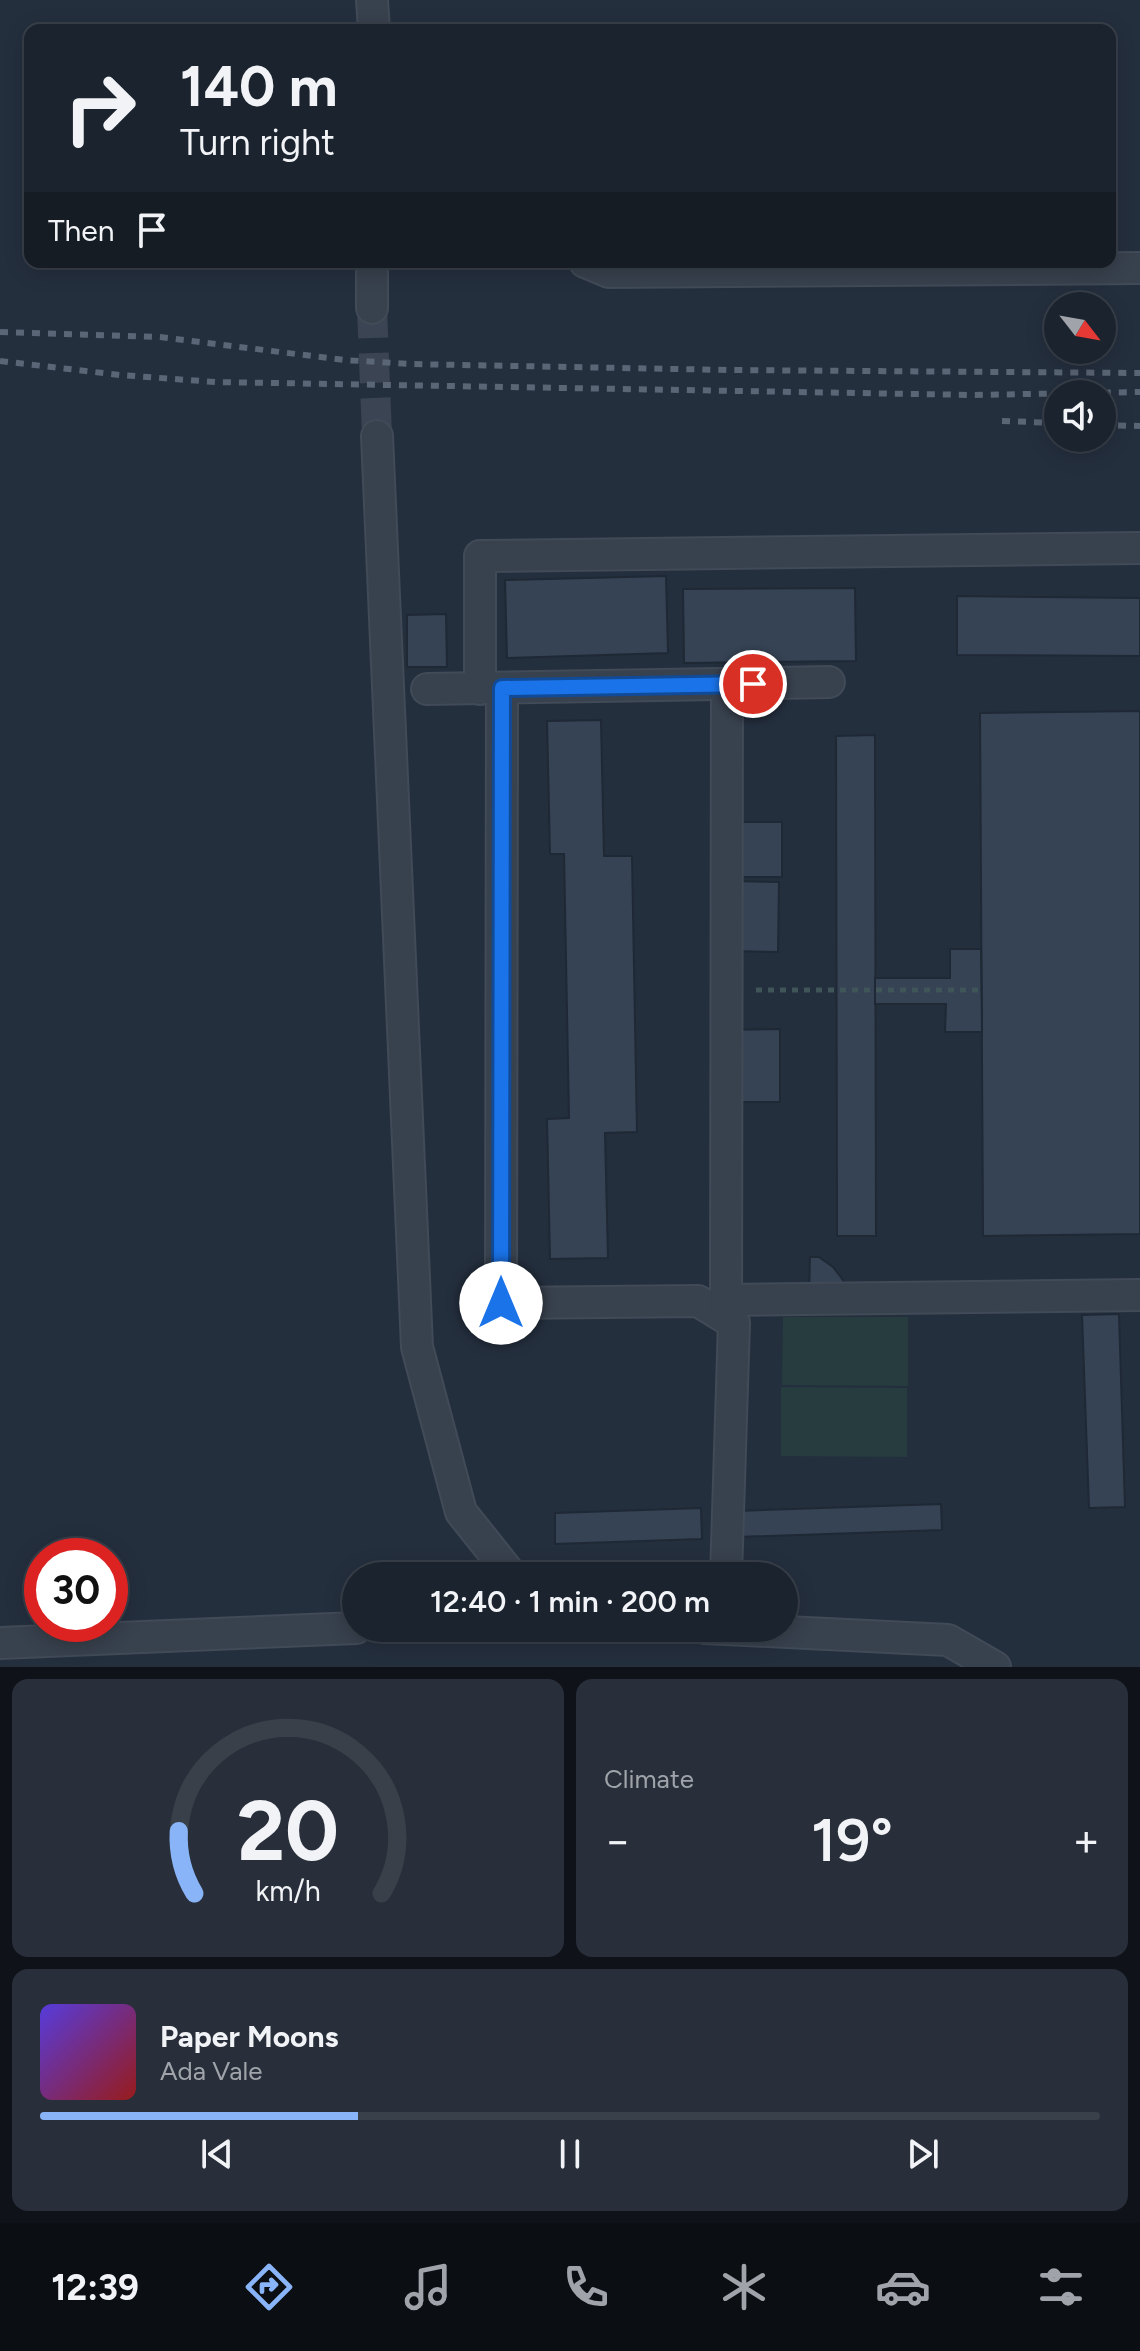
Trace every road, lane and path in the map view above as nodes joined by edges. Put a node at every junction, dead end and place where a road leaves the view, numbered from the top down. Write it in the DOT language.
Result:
graph roads {
  1 [pos="372,0"];
  2 [pos="374,24"];
  3 [pos="372,268"];
  4 [pos="599,268"];
  5 [pos="1140,268"];
  6 [pos="372,308"];
  7 [pos="377,436"];
  8 [pos="1140,548"];
  9 [pos="829,682"];
  10 [pos="727,684"];
  11 [pos="491,688"];
  12 [pos="427,689"];
  13 [pos="981,990"];
  14 [pos="727,991"];
  15 [pos="1140,1295"];
  16 [pos="726,1309"];
  17 [pos="501,1562"];
  18 [pos="726,1562"];
  19 [pos="342,1629"];
  20 [pos="798,1632"];
  21 [pos="0,1643"];
  22 [pos="995,1667"];
  1 -- 2 [label="street"];
  3 -- 6 [label="street"];
  4 -- 5 [label="street"];
  7 -- 17 [label="street"];
  8 -- 11 [label="street"];
  9 -- 10 [label="street"];
  10 -- 11 [label="street"];
  10 -- 14 [label="street"];
  11 -- 12 [label="street"];
  11 -- 16 [label="street"];
  13 -- 14 [label="path"];
  14 -- 16 [label="street"];
  15 -- 16 [label="street"];
  16 -- 18 [label="street"];
  19 -- 21 [label="street"];
  20 -- 22 [label="street"];
}
